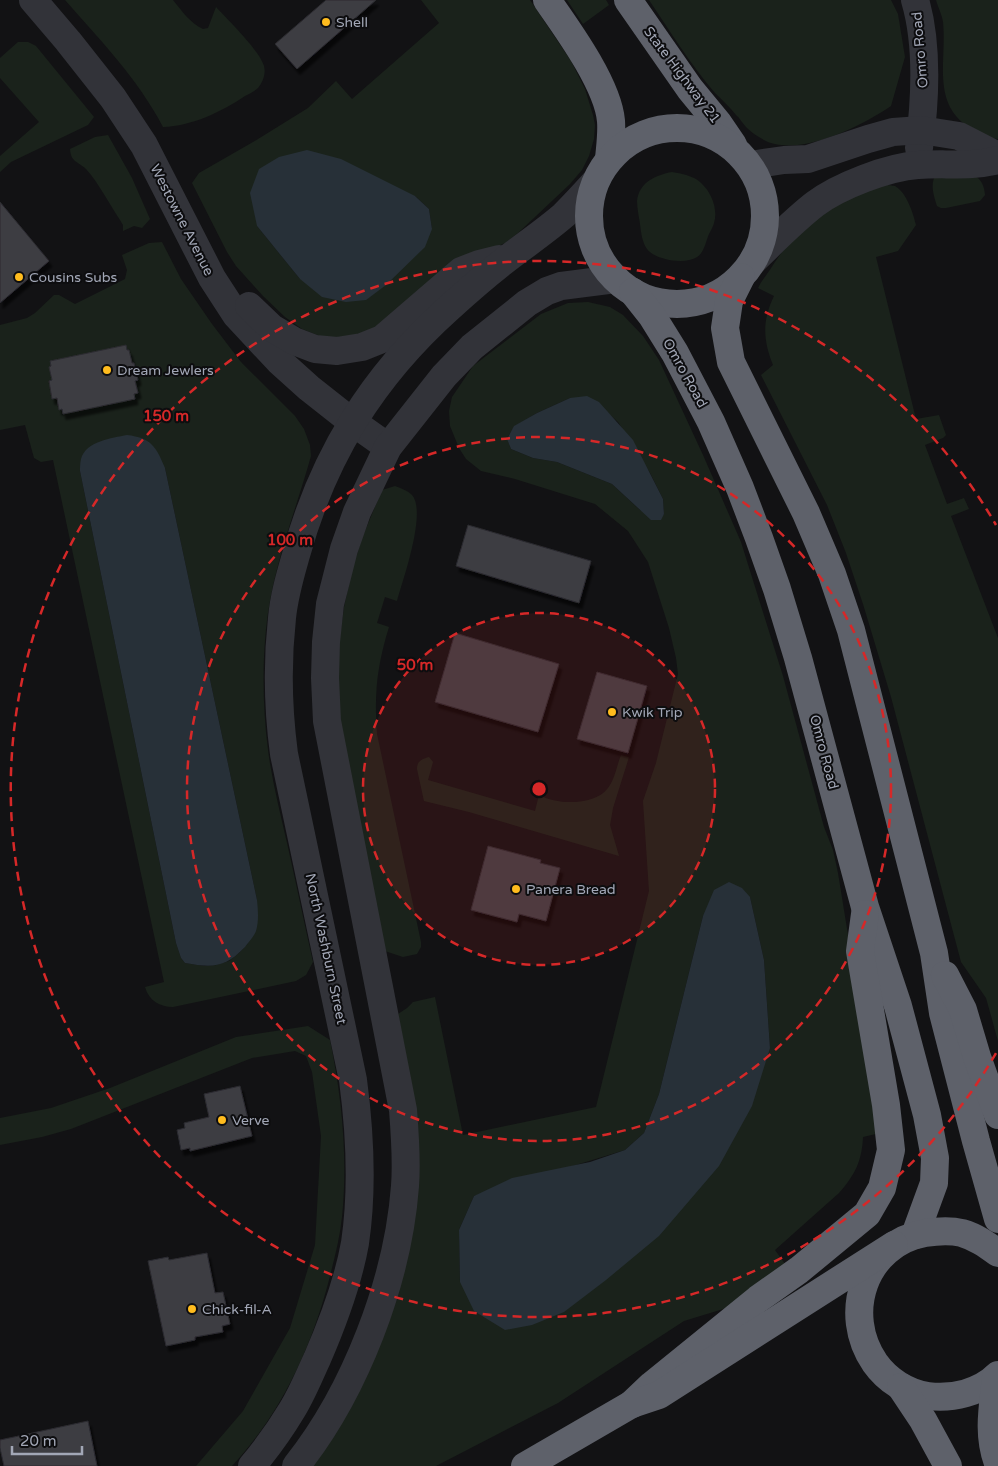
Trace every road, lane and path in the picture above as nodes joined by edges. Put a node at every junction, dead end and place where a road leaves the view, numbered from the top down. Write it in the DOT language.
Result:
graph roads {
  1 [pos="33,0"];
  2 [pos="547,0"];
  3 [pos="628,0"];
  4 [pos="915,0"];
  5 [pos="921,130"];
  6 [pos="998,156"];
  7 [pos="743,158"];
  8 [pos="998,160"];
  9 [pos="917,165"];
  10 [pos="602,171"];
  11 [pos="196,246"];
  12 [pos="510,256"];
  13 [pos="747,269"];
  14 [pos="624,286"];
  15 [pos="352,422"];
  16 [pos="388,447"];
  17 [pos="865,907"];
  18 [pos="934,953"];
  19 [pos="998,1115"];
  20 [pos="998,1219"];
  21 [pos="904,1240"];
  22 [pos="998,1253"];
  23 [pos="997,1376"];
  24 [pos="900,1386"];
  25 [pos="632,1404"];
  26 [pos="995,1451"];
  27 [pos="945,1460"];
  28 [pos="252,1466"];
  29 [pos="296,1466"];
  30 [pos="525,1466"];
  1 -- 11 [label="street, Westowne Avenue"];
  2 -- 10 [label="highway"];
  3 -- 7 [label="highway, State Highway 21"];
  4 -- 5 [label="street, Omro Road"];
  5 -- 6 [label="street"];
  5 -- 7 [label="street"];
  5 -- 9 [label="street, Omro Road"];
  7 -- 10 [label="highway"];
  7 -- 13 [label="highway"];
  8 -- 9 [label="street"];
  9 -- 13 [label="street"];
  10 -- 12 [label="street"];
  10 -- 14 [label="highway"];
  11 -- 12 [label="street"];
  11 -- 15 [label="street, Westowne Avenue"];
  12 -- 15 [label="street"];
  13 -- 14 [label="highway"];
  13 -- 18 [label="highway"];
  14 -- 16 [label="street"];
  14 -- 17 [label="highway, Omro Road"];
  15 -- 16 [label="street, Westowne Avenue"];
  15 -- 28 [label="street, North Washburn Street"];
  16 -- 29 [label="street"];
  17 -- 21 [label="highway, Omro Road"];
  17 -- 25 [label="highway"];
  18 -- 19 [label="highway"];
  18 -- 20 [label="highway"];
  21 -- 22 [label="highway"];
  21 -- 24 [label="highway"];
  21 -- 25 [label="highway"];
  23 -- 24 [label="highway"];
  23 -- 26 [label="highway"];
  24 -- 27 [label="highway"];
  25 -- 30 [label="highway"];
}
